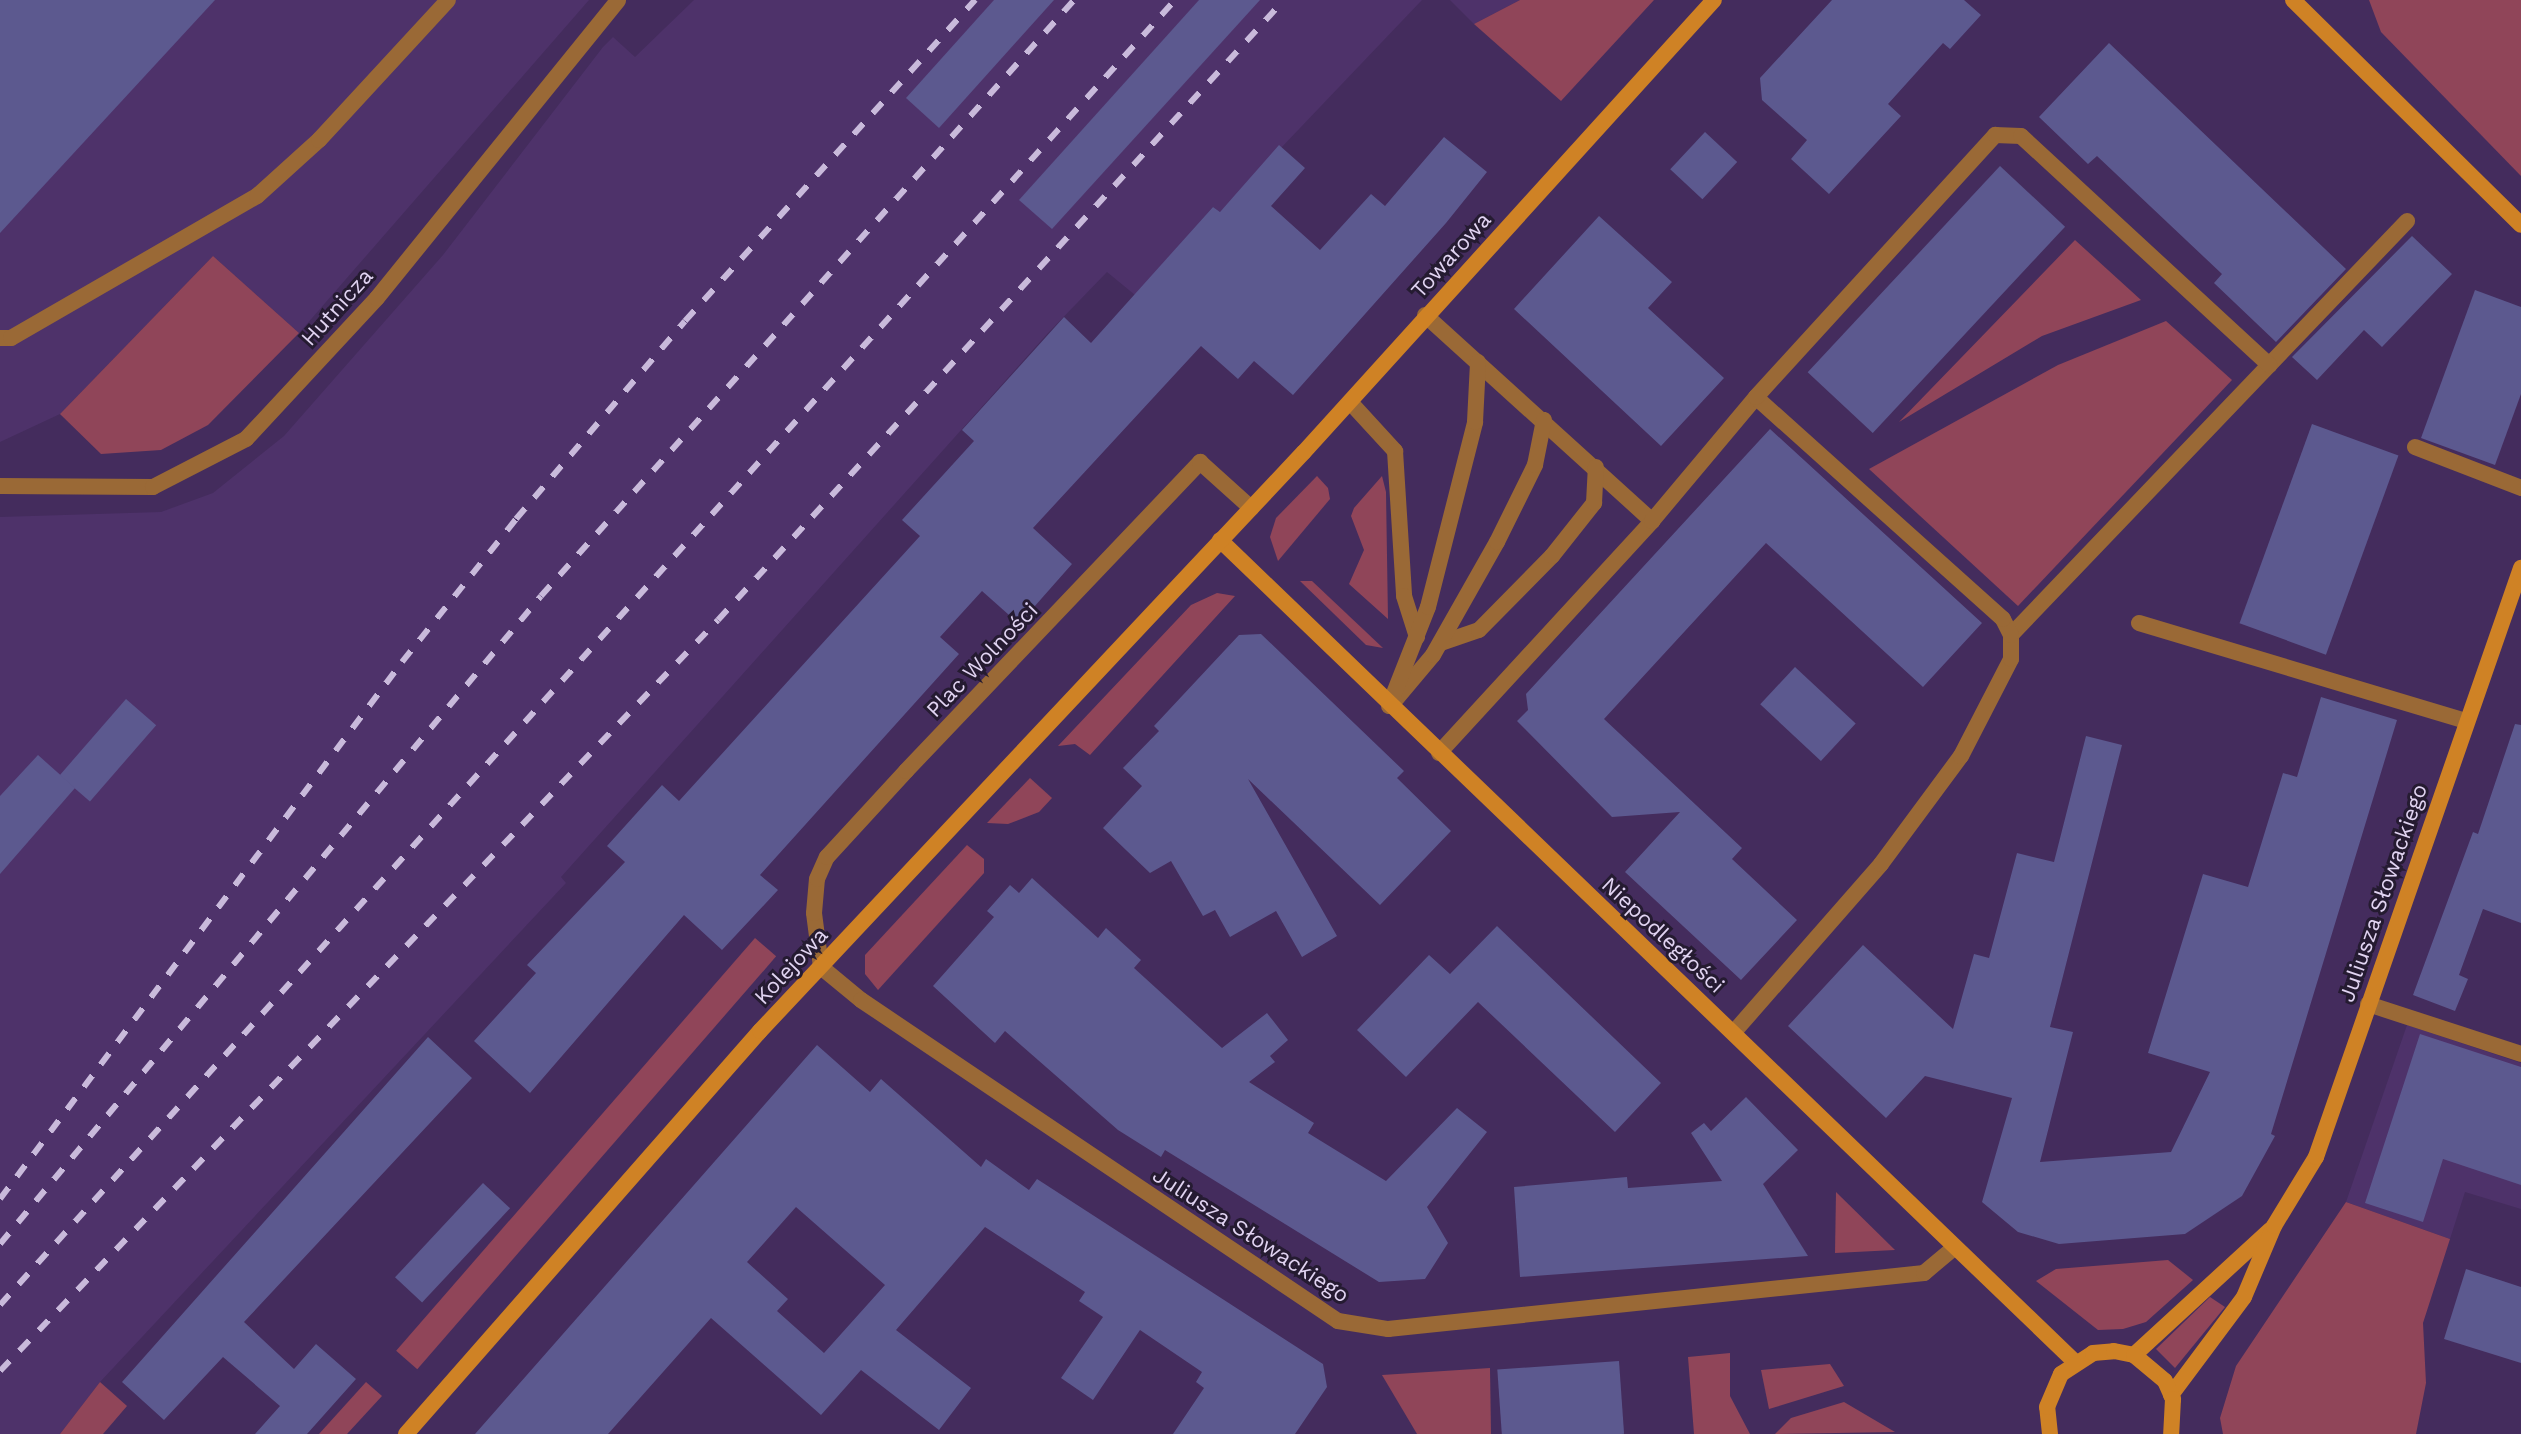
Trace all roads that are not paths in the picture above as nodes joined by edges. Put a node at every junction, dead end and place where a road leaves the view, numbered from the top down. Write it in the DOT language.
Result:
graph roads {
  1 [pos="448,0"];
  2 [pos="618,0"];
  3 [pos="1714,0"];
  4 [pos="2293,0"];
  5 [pos="2407,221"];
  6 [pos="2521,225"];
  7 [pos="1425,315"];
  8 [pos="0,338"];
  9 [pos="1478,362"];
  10 [pos="2269,365"];
  11 [pos="1756,397"];
  12 [pos="1350,402"];
  13 [pos="1544,420"];
  14 [pos="2415,447"];
  15 [pos="1596,467"];
  16 [pos="0,486"];
  17 [pos="2521,488"];
  18 [pos="1251,508"];
  19 [pos="1652,521"];
  20 [pos="1220,540"];
  21 [pos="2521,568"];
  22 [pos="2139,623"];
  23 [pos="2011,635"];
  24 [pos="1417,637"];
  25 [pos="1441,643"];
  26 [pos="1389,706"];
  27 [pos="2465,721"];
  28 [pos="1439,753"];
  29 [pos="821,967"];
  30 [pos="2368,1004"];
  31 [pos="1734,1032"];
  32 [pos="2521,1054"];
  33 [pos="2274,1226"];
  34 [pos="1953,1249"];
  35 [pos="2134,1355"];
  36 [pos="2075,1362"];
  37 [pos="2171,1395"];
  38 [pos="406,1434"];
  39 [pos="2050,1434"];
  40 [pos="2171,1434"];
  1 -- 8 [label="street"];
  2 -- 16 [label="street, Hutnicza"];
  3 -- 7 [label="street, Towarowa"];
  4 -- 6 [label="street"];
  5 -- 10 [label="street"];
  7 -- 9 [label="street"];
  7 -- 12 [label="street, Towarowa"];
  9 -- 13 [label="street"];
  9 -- 24 [label="street"];
  10 -- 11 [label="street"];
  10 -- 23 [label="street"];
  11 -- 19 [label="street"];
  11 -- 23 [label="street"];
  12 -- 18 [label="street, Towarowa"];
  12 -- 24 [label="street"];
  13 -- 15 [label="street"];
  13 -- 25 [label="street"];
  14 -- 17 [label="street"];
  15 -- 19 [label="street"];
  15 -- 25 [label="street"];
  18 -- 20 [label="street, Towarowa"];
  18 -- 29 [label="street, Plac Wolności"];
  19 -- 28 [label="street"];
  20 -- 26 [label="street, Niepodległości"];
  20 -- 29 [label="street, Kolejowa"];
  21 -- 27 [label="street, Juliusza Słowackiego"];
  22 -- 27 [label="street"];
  23 -- 31 [label="street"];
  24 -- 26 [label="street"];
  25 -- 26 [label="street"];
  26 -- 28 [label="street, Niepodległości"];
  27 -- 30 [label="street, Juliusza Słowackiego"];
  28 -- 31 [label="street, Niepodległości"];
  29 -- 34 [label="street, Juliusza Słowackiego"];
  29 -- 38 [label="street, Kolejowa"];
  30 -- 32 [label="street"];
  30 -- 33 [label="street, Juliusza Słowackiego"];
  31 -- 34 [label="street, Niepodległości"];
  33 -- 35 [label="street, Juliusza Słowackiego"];
  33 -- 37 [label="street, Juliusza Słowackiego"];
  34 -- 36 [label="street, Niepodległości"];
  35 -- 36 [label="street"];
  35 -- 37 [label="street"];
  36 -- 39 [label="street"];
  37 -- 40 [label="street"];
}
